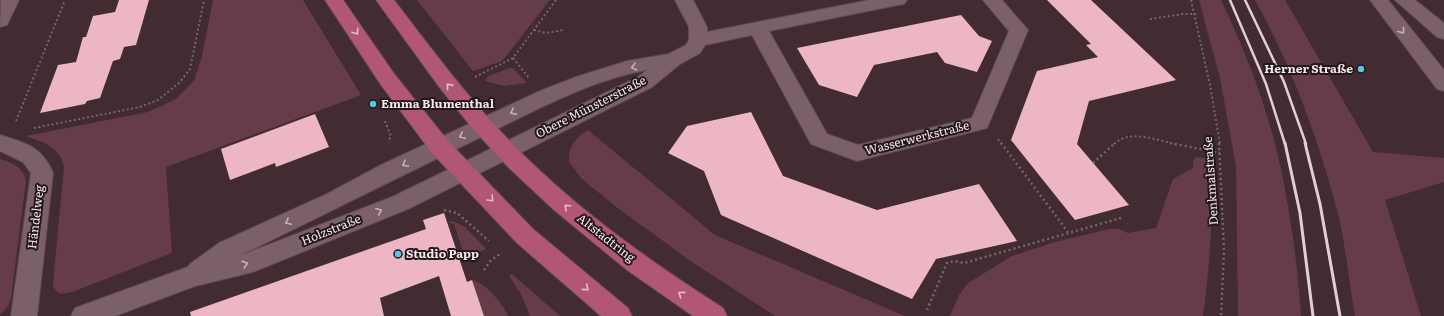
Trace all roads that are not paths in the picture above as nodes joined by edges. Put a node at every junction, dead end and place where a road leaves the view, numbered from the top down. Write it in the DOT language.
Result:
graph roads {
  1 [pos="10,0"];
  2 [pos="334,0"];
  3 [pos="384,0"];
  4 [pos="684,0"];
  5 [pos="898,0"];
  6 [pos="992,0"];
  7 [pos="1378,0"];
  8 [pos="1404,0"];
  9 [pos="0,21"];
  10 [pos="758,28"];
  11 [pos="1444,33"];
  12 [pos="698,40"];
  13 [pos="673,60"];
  14 [pos="1444,84"];
  15 [pos="485,126"];
  16 [pos="0,142"];
  17 [pos="440,147"];
  18 [pos="506,150"];
  19 [pos="464,171"];
  20 [pos="193,276"];
  21 [pos="24,316"];
  22 [pos="84,316"];
  23 [pos="619,316"];
  24 [pos="714,316"];
  1 -- 9 [label="street"];
  2 -- 17 [label="main road, one-way"];
  3 -- 15 [label="main road, Altstadtring"];
  4 -- 12 [label="street"];
  5 -- 10 [label="street"];
  6 -- 10 [label="street, Wasserwerkstraße"];
  7 -- 14 [label="street, one-way"];
  8 -- 11 [label="street"];
  10 -- 12 [label="street"];
  12 -- 13 [label="street, Obere Münsterstraße"];
  13 -- 15 [label="street, Obere Münsterstraße, one-way"];
  13 -- 18 [label="street, Obere Münsterstraße"];
  15 -- 17 [label="street, one-way"];
  15 -- 18 [label="main road, Altstadtring"];
  16 -- 21 [label="street, Händelweg"];
  17 -- 19 [label="main road"];
  17 -- 20 [label="street, Holzstraße, one-way"];
  18 -- 19 [label="street"];
  24 -- 18 [label="main road, Altstadtring, one-way"];
  20 -- 19 [label="street, Holzstraße, one-way"];
  19 -- 23 [label="main road, one-way"];
  20 -- 22 [label="street, Holzstraße"];
}
